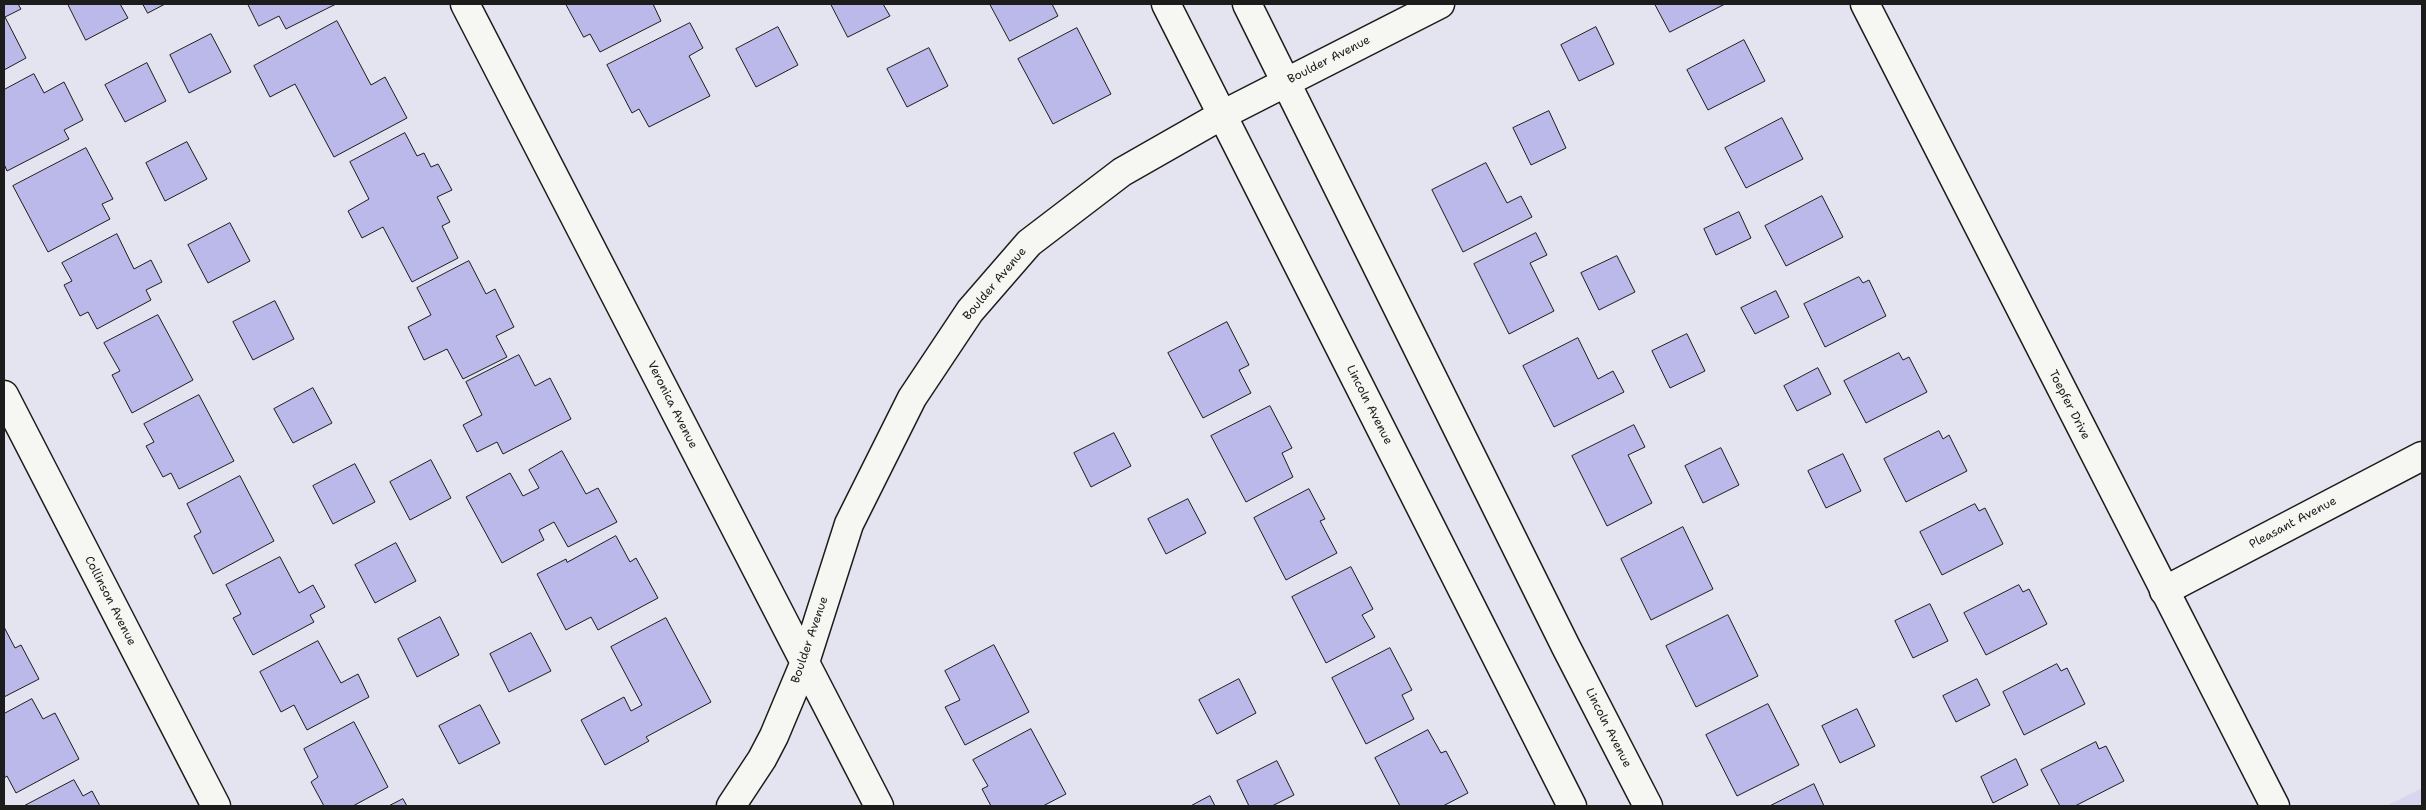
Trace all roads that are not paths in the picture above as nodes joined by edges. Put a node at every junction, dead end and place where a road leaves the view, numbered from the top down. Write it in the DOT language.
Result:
graph roads {
  1 [pos="465,4"];
  2 [pos="1166,4"];
  3 [pos="1247,4"];
  4 [pos="1440,4"];
  5 [pos="1865,4"];
  6 [pos="1287,81"];
  7 [pos="1222,114"];
  8 [pos="4,395"];
  9 [pos="2422,456"];
  10 [pos="2164,591"];
  11 [pos="805,662"];
  12 [pos="216,806"];
  13 [pos="731,806"];
  14 [pos="879,806"];
  15 [pos="1572,806"];
  16 [pos="1648,806"];
  17 [pos="2275,806"];
  1 -- 11 [label="street, Veronica Avenue"];
  2 -- 7 [label="street, Lincoln Avenue"];
  3 -- 6 [label="street, Lincoln Avenue"];
  4 -- 6 [label="street, Boulder Avenue"];
  5 -- 10 [label="street, Toepfer Drive"];
  6 -- 7 [label="street, Boulder Avenue"];
  6 -- 16 [label="street, Lincoln Avenue"];
  7 -- 11 [label="street, Boulder Avenue"];
  7 -- 15 [label="street, Lincoln Avenue"];
  8 -- 12 [label="street, Collinson Avenue"];
  9 -- 10 [label="street, Pleasant Avenue"];
  10 -- 17 [label="street, Toepfer Drive"];
  11 -- 13 [label="street, Boulder Avenue"];
  11 -- 14 [label="street, Veronica Avenue"];
}
